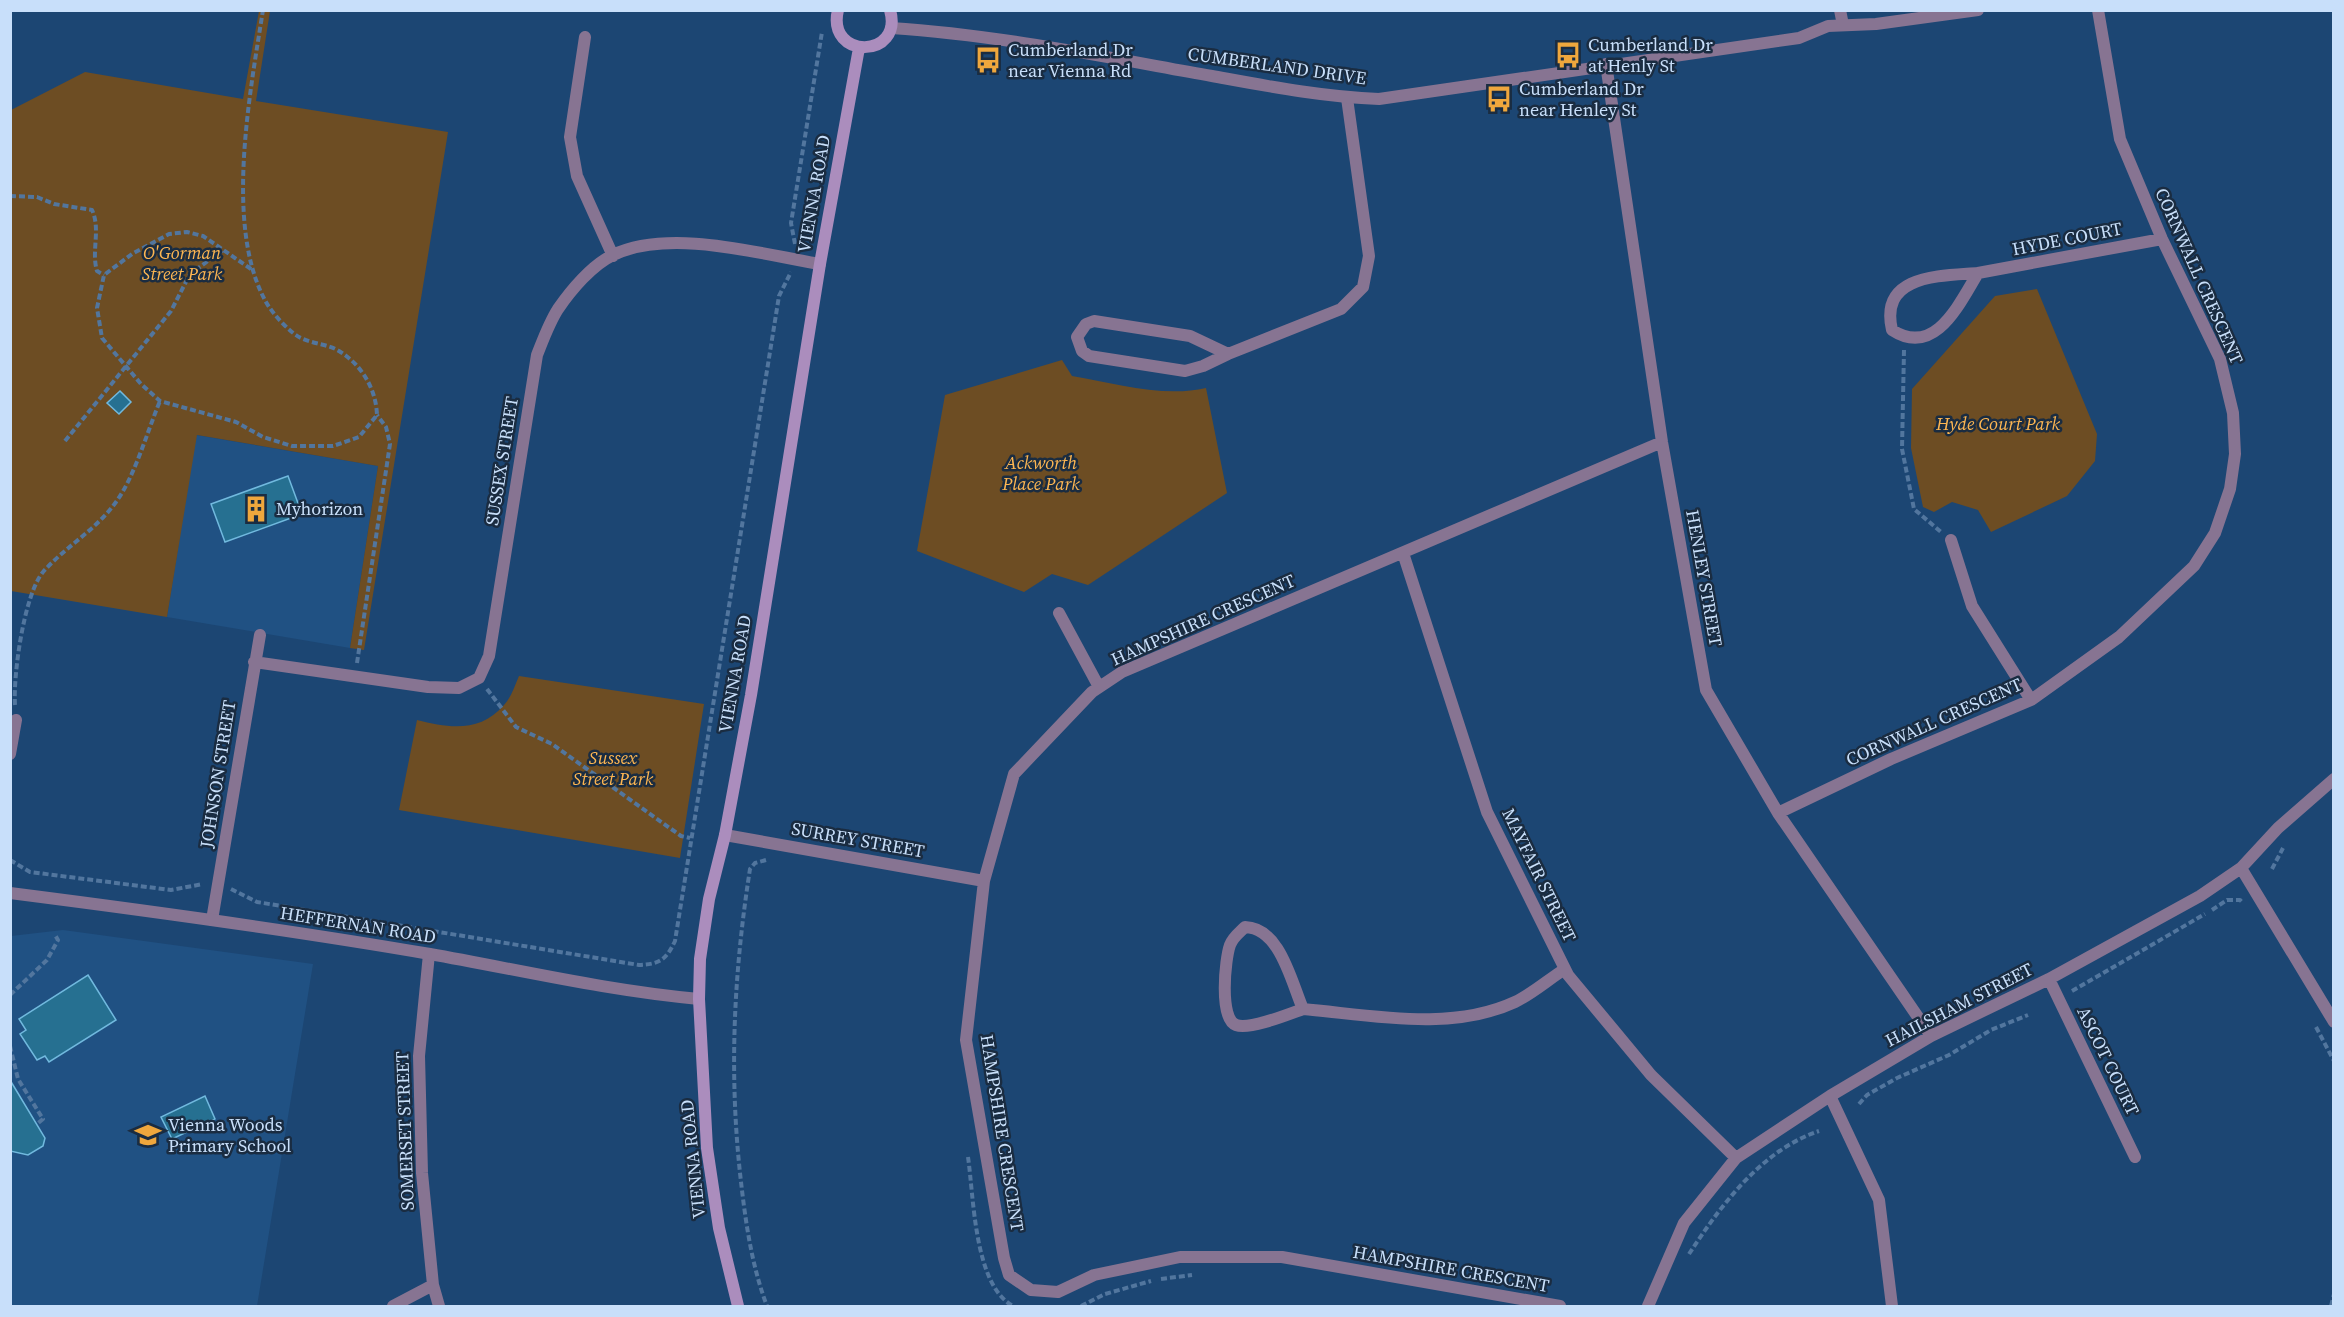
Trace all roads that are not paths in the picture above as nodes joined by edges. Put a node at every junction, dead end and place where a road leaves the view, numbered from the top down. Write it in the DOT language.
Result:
graph roads {
  1 [pos="838,10"];
  2 [pos="890,10"];
  3 [pos="1840,10"];
  4 [pos="1978,10"];
  5 [pos="2098,10"];
  6 [pos="1843,24"];
  7 [pos="891,28"];
  8 [pos="585,37"];
  9 [pos="859,48"];
  10 [pos="1606,64"];
  11 [pos="1347,98"];
  12 [pos="2162,239"];
  13 [pos="613,256"];
  14 [pos="820,264"];
  15 [pos="1978,273"];
  16 [pos="1228,354"];
  17 [pos="1662,442"];
  18 [pos="1951,540"];
  19 [pos="1403,553"];
  20 [pos="1059,613"];
  21 [pos="260,635"];
  22 [pos="254,662"];
  23 [pos="1099,687"];
  24 [pos="2031,700"];
  25 [pos="16,720"];
  26 [pos="10,754"];
  27 [pos="2334,778"];
  28 [pos="1778,813"];
  29 [pos="725,835"];
  30 [pos="2241,868"];
  31 [pos="984,881"];
  32 [pos="10,893"];
  33 [pos="212,920"];
  34 [pos="429,954"];
  35 [pos="1565,969"];
  36 [pos="2049,980"];
  37 [pos="699,999"];
  38 [pos="1303,1008"];
  39 [pos="2334,1022"];
  40 [pos="1931,1036"];
  41 [pos="1830,1096"];
  42 [pos="2135,1157"];
  43 [pos="1736,1158"];
  44 [pos="433,1285"];
  45 [pos="393,1306"];
  46 [pos="439,1306"];
  47 [pos="738,1306"];
  48 [pos="1560,1306"];
  49 [pos="1648,1306"];
  50 [pos="1892,1306"];
  1 -- 9 [label="main road"];
  2 -- 7 [label="main road"];
  3 -- 6 [label="street"];
  4 -- 6 [label="street, CUMBERLAND DRIVE"];
  5 -- 12 [label="street, CORNWALL CRESCENT"];
  6 -- 10 [label="street, CUMBERLAND DRIVE"];
  7 -- 9 [label="main road"];
  7 -- 11 [label="street, CUMBERLAND DRIVE"];
  8 -- 13 [label="street"];
  9 -- 14 [label="main road, VIENNA ROAD"];
  10 -- 11 [label="street, CUMBERLAND DRIVE"];
  10 -- 17 [label="street, HENLEY STREET"];
  11 -- 16 [label="street"];
  12 -- 15 [label="street, HYDE COURT"];
  12 -- 24 [label="street, CORNWALL CRESCENT"];
  13 -- 14 [label="street, SUSSEX STREET"];
  13 -- 22 [label="street, SUSSEX STREET"];
  14 -- 29 [label="main road, VIENNA ROAD"];
  15 -- 15 [label="street, HYDE COURT"];
  16 -- 16 [label="street"];
  17 -- 19 [label="street, HAMPSHIRE CRESCENT"];
  17 -- 28 [label="street, HENLEY STREET"];
  18 -- 24 [label="street"];
  19 -- 23 [label="street, HAMPSHIRE CRESCENT"];
  19 -- 35 [label="street, MAYFAIR STREET"];
  20 -- 23 [label="street"];
  21 -- 22 [label="street, JOHNSON STREET"];
  22 -- 33 [label="street, JOHNSON STREET"];
  23 -- 31 [label="street, HAMPSHIRE CRESCENT"];
  24 -- 28 [label="street, CORNWALL CRESCENT"];
  25 -- 26 [label="street"];
  27 -- 30 [label="street, HAILSHAM STREET"];
  28 -- 40 [label="street, HENLEY STREET"];
  29 -- 31 [label="street, SURREY STREET"];
  29 -- 37 [label="main road, VIENNA ROAD"];
  30 -- 36 [label="street, HAILSHAM STREET"];
  30 -- 39 [label="street"];
  31 -- 48 [label="street, HAMPSHIRE CRESCENT"];
  32 -- 33 [label="street, HEFFERNAN ROAD"];
  33 -- 34 [label="street, HEFFERNAN ROAD"];
  34 -- 37 [label="street, HEFFERNAN ROAD"];
  34 -- 44 [label="street, SOMERSET STREET"];
  35 -- 38 [label="street"];
  35 -- 43 [label="street, MAYFAIR STREET"];
  36 -- 40 [label="street, HAILSHAM STREET"];
  36 -- 42 [label="street, ASCOT COURT"];
  37 -- 47 [label="main road, VIENNA ROAD"];
  38 -- 38 [label="street"];
  40 -- 41 [label="street, HAILSHAM STREET"];
  41 -- 43 [label="street, HAILSHAM STREET"];
  41 -- 50 [label="street"];
  43 -- 49 [label="street, HAILSHAM STREET"];
  44 -- 45 [label="street"];
  44 -- 46 [label="street, SOMERSET STREET"];
}
